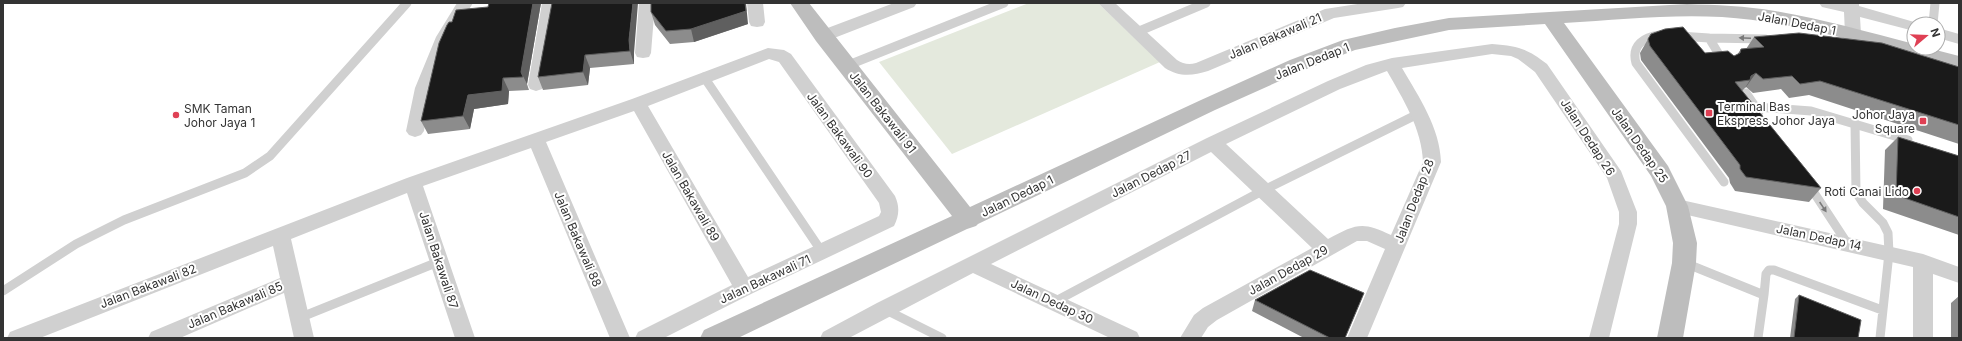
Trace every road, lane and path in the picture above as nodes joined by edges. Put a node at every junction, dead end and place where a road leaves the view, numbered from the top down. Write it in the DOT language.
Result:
graph roads {
  1 [pos="407,3"];
  2 [pos="465,3"];
  3 [pos="550,3"];
  4 [pos="647,3"];
  5 [pos="755,3"];
  6 [pos="799,3"];
  7 [pos="908,3"];
  8 [pos="1004,3"];
  9 [pos="1106,3"];
  10 [pos="1206,3"];
  11 [pos="1398,3"];
  12 [pos="1827,3"];
  13 [pos="1935,3"];
  14 [pos="1851,5"];
  15 [pos="1326,8"];
  16 [pos="1934,16"];
  17 [pos="1550,17"];
  18 [pos="757,22"];
  19 [pos="1906,23"];
  20 [pos="1137,32"];
  21 [pos="1853,34"];
  22 [pos="1946,35"];
  23 [pos="823,36"];
  24 [pos="1709,38"];
  25 [pos="1772,39"];
  26 [pos="1959,39"];
  27 [pos="1868,48"];
  28 [pos="1487,50"];
  29 [pos="643,53"];
  30 [pos="778,54"];
  31 [pos="1955,62"];
  32 [pos="1392,64"];
  33 [pos="1725,64"];
  34 [pos="846,66"];
  35 [pos="704,78"];
  36 [pos="536,85"];
  37 [pos="1746,93"];
  38 [pos="638,103"];
  39 [pos="1756,107"];
  40 [pos="1418,114"];
  41 [pos="1765,120"];
  42 [pos="1855,124"];
  43 [pos="415,131"];
  44 [pos="536,140"];
  45 [pos="1914,142"];
  46 [pos="1213,143"];
  47 [pos="1804,178"];
  48 [pos="1724,182"];
  49 [pos="413,183"];
  50 [pos="1264,190"];
  51 [pos="1677,206"];
  52 [pos="968,220"];
  53 [pos="887,222"];
  54 [pos="280,234"];
  55 [pos="1848,243"];
  56 [pos="1397,246"];
  57 [pos="1325,248"];
  58 [pos="822,252"];
  59 [pos="1889,253"];
  60 [pos="438,262"];
  61 [pos="1923,262"];
  62 [pos="1684,263"];
  63 [pos="973,264"];
  64 [pos="1959,275"];
  65 [pos="290,282"];
  66 [pos="744,288"];
  67 [pos="3,291"];
  68 [pos="1764,295"];
  69 [pos="1054,302"];
  70 [pos="884,309"];
  71 [pos="1882,310"];
  72 [pos="300,318"];
  73 [pos="16,338"];
  74 [pos="158,338"];
  75 [pos="304,338"];
  76 [pos="465,338"];
  77 [pos="620,338"];
  78 [pos="645,338"];
  79 [pos="713,338"];
  80 [pos="830,338"];
  81 [pos="942,338"];
  82 [pos="1130,338"];
  83 [pos="1190,338"];
  84 [pos="1357,338"];
  85 [pos="1599,338"];
  86 [pos="1670,338"];
  87 [pos="1758,338"];
  88 [pos="1880,338"];
  89 [pos="1923,338"];
  1 -- 67 [label="lane"];
  2 -- 43 [label="street"];
  3 -- 36 [label="street"];
  4 -- 29 [label="street"];
  5 -- 18 [label="street"];
  6 -- 23 [label="main road, Jalan Bakawali 91"];
  7 -- 23 [label="street"];
  8 -- 34 [label="lane"];
  9 -- 20 [label="street, Jalan Bakawali 21"];
  10 -- 20 [label="lane"];
  11 -- 15 [label="street, Jalan Bakawali 21"];
  12 -- 14 [label="street"];
  13 -- 16 [label="lane"];
  14 -- 19 [label="street"];
  14 -- 21 [label="street"];
  15 -- 20 [label="street, Jalan Bakawali 21"];
  17 -- 21 [label="main road, Jalan Dedap 1"];
  17 -- 51 [label="main road, Jalan Dedap 25"];
  17 -- 52 [label="main road, Jalan Dedap 1"];
  21 -- 31 [label="main road, Jalan Dedap 1"];
  22 -- 26 [label="street"];
  23 -- 34 [label="main road, Jalan Bakawali 91"];
  25 -- 24 [label="lane, one-way"];
  24 -- 33 [label="lane"];
  24 -- 48 [label="lane"];
  27 -- 31 [label="lane"];
  28 -- 32 [label="street, Jalan Dedap 27"];
  28 -- 85 [label="street, Jalan Dedap 26"];
  30 -- 35 [label="street, Jalan Bakawali 82"];
  30 -- 53 [label="street, Jalan Bakawali 90"];
  32 -- 40 [label="street, Jalan Dedap 28"];
  32 -- 46 [label="street, Jalan Dedap 27"];
  34 -- 52 [label="main road, Jalan Bakawali 91"];
  35 -- 38 [label="street, Jalan Bakawali 82"];
  35 -- 58 [label="lane"];
  37 -- 39 [label="lane"];
  38 -- 44 [label="street, Jalan Bakawali 82"];
  38 -- 66 [label="street, Jalan Bakawali 89"];
  39 -- 41 [label="lane"];
  39 -- 42 [label="lane"];
  40 -- 50 [label="lane"];
  40 -- 56 [label="street, Jalan Dedap 28"];
  42 -- 45 [label="lane"];
  42 -- 59 [label="lane"];
  44 -- 49 [label="street, Jalan Bakawali 82"];
  44 -- 77 [label="street, Jalan Bakawali 88"];
  46 -- 50 [label="street"];
  46 -- 63 [label="street, Jalan Dedap 27"];
  47 -- 55 [label="lane, one-way"];
  49 -- 54 [label="street, Jalan Bakawali 82"];
  49 -- 60 [label="street, Jalan Bakawali 87"];
  50 -- 57 [label="street"];
  50 -- 69 [label="lane"];
  51 -- 55 [label="street, Jalan Dedap 14"];
  51 -- 62 [label="main road, Jalan Dedap 25"];
  52 -- 79 [label="main road, Jalan Dedap 1"];
  53 -- 58 [label="street, Jalan Bakawali 71"];
  54 -- 65 [label="street"];
  54 -- 73 [label="street, Jalan Bakawali 82"];
  55 -- 59 [label="street, Jalan Dedap 14"];
  56 -- 57 [label="street, Jalan Dedap 29"];
  56 -- 84 [label="street, Jalan Dedap 28"];
  57 -- 83 [label="street, Jalan Dedap 29"];
  58 -- 66 [label="street, Jalan Bakawali 71"];
  59 -- 61 [label="street, Jalan Dedap 14"];
  59 -- 71 [label="lane"];
  60 -- 72 [label="lane"];
  60 -- 76 [label="street, Jalan Bakawali 87"];
  61 -- 64 [label="street, Jalan Dedap 14"];
  61 -- 89 [label="street"];
  62 -- 68 [label="lane"];
  62 -- 86 [label="main road, Jalan Dedap 25"];
  63 -- 69 [label="street, Jalan Dedap 30"];
  63 -- 70 [label="street, Jalan Dedap 27"];
  65 -- 72 [label="street"];
  65 -- 74 [label="street, Jalan Bakawali 85"];
  66 -- 78 [label="street, Jalan Bakawali 71"];
  68 -- 71 [label="lane"];
  68 -- 87 [label="lane"];
  69 -- 82 [label="street, Jalan Dedap 30"];
  70 -- 80 [label="street, Jalan Dedap 27"];
  70 -- 81 [label="lane"];
  71 -- 88 [label="lane"];
  72 -- 75 [label="street"];
}
